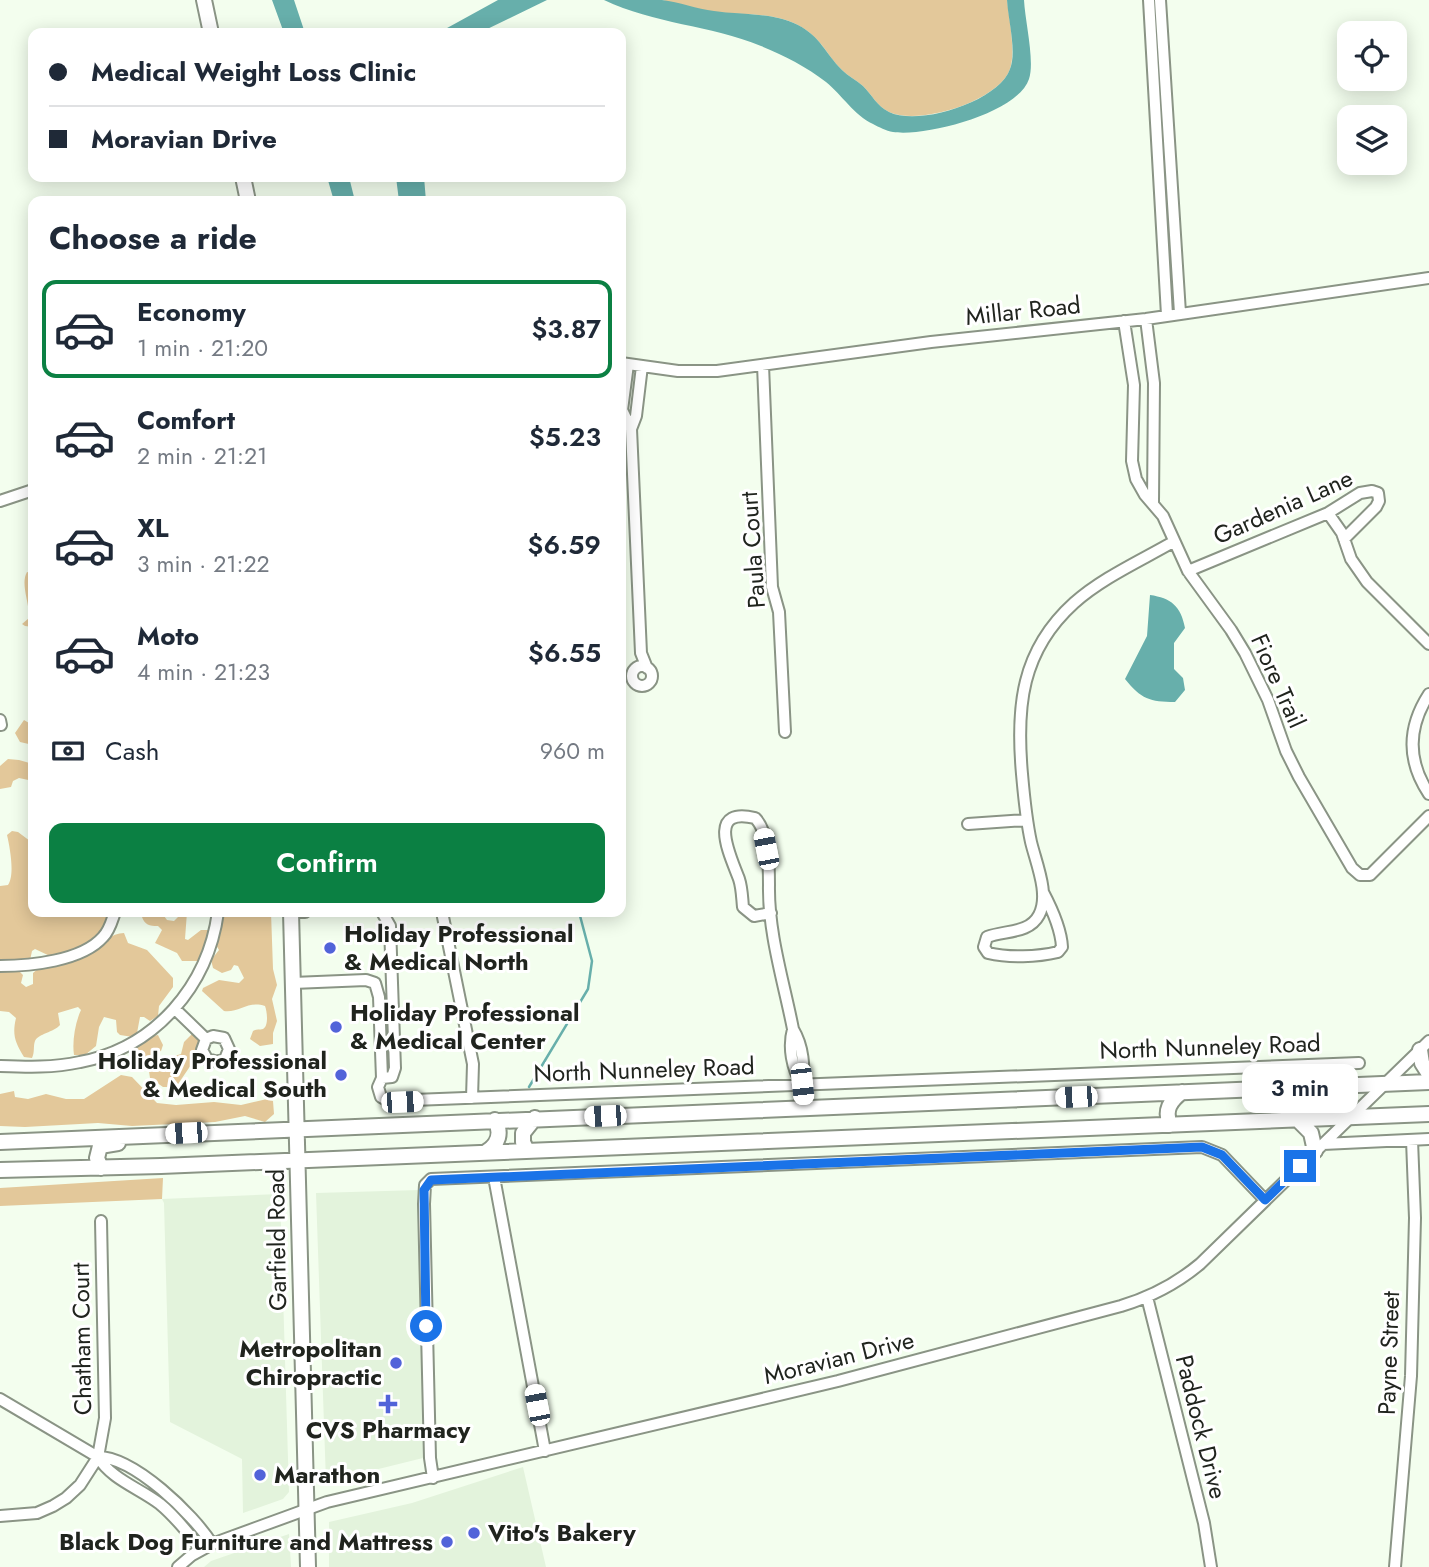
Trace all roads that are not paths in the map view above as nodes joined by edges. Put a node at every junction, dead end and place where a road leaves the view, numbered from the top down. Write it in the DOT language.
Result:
graph roads {
  1 [pos="204,0"];
  2 [pos="1149,0"];
  3 [pos="1160,0"];
  4 [pos="210,28"];
  5 [pos="1163,148"];
  6 [pos="1174,223"];
  7 [pos="1162,224"];
  8 [pos="1429,278"];
  9 [pos="1180,313"];
  10 [pos="1167,315"];
  11 [pos="1146,319"];
  12 [pos="1124,321"];
  13 [pos="626,363"];
  14 [pos="763,365"];
  15 [pos="642,366"];
  16 [pos="626,390"];
  17 [pos="638,392"];
  18 [pos="626,418"];
  19 [pos="631,429"];
  20 [pos="28,493"];
  21 [pos="0,501"];
  22 [pos="1153,502"];
  23 [pos="1328,513"];
  24 [pos="1344,539"];
  25 [pos="1173,542"];
  26 [pos="1188,571"];
  27 [pos="1429,644"];
  28 [pos="640,653"];
  29 [pos="647,668"];
  30 [pos="635,669"];
  31 [pos="1429,694"];
  32 [pos="785,732"];
  33 [pos="1429,794"];
  34 [pos="1429,816"];
  35 [pos="1026,820"];
  36 [pos="968,824"];
  37 [pos="1043,892"];
  38 [pos="771,914"];
  39 [pos="113,917"];
  40 [pos="217,917"];
  41 [pos="291,917"];
  42 [pos="386,917"];
  43 [pos="443,917"];
  44 [pos="0,966"];
  45 [pos="293,983"];
  46 [pos="175,1009"];
  47 [pos="206,1040"];
  48 [pos="1425,1046"];
  49 [pos="1359,1063"];
  50 [pos="0,1066"];
  51 [pos="1429,1074"];
  52 [pos="382,1079"];
  53 [pos="1429,1082"];
  54 [pos="802,1084"];
  55 [pos="1385,1084"];
  56 [pos="1182,1092"];
  57 [pos="472,1098"];
  58 [pos="804,1108"];
  59 [pos="1429,1114"];
  60 [pos="1351,1117"];
  61 [pos="535,1118"];
  62 [pos="495,1120"];
  63 [pos="1298,1120"];
  64 [pos="1170,1125"];
  65 [pos="298,1128"];
  66 [pos="236,1130"];
  67 [pos="1429,1139"];
  68 [pos="1412,1140"];
  69 [pos="0,1142"];
  70 [pos="1319,1148"];
  71 [pos="527,1151"];
  72 [pos="486,1152"];
  73 [pos="298,1160"];
  74 [pos="101,1168"];
  75 [pos="0,1170"];
  76 [pos="494,1177"];
  77 [pos="1265,1200"];
  78 [pos="101,1220"];
  79 [pos="1147,1297"];
  80 [pos="0,1399"];
  81 [pos="545,1451"];
  82 [pos="98,1457"];
  83 [pos="433,1478"];
  84 [pos="307,1508"];
  85 [pos="0,1516"];
  86 [pos="207,1547"];
  87 [pos="178,1567"];
  88 [pos="308,1567"];
  89 [pos="1211,1567"];
  90 [pos="1395,1567"];
  1 -- 4 [label="main road"];
  2 -- 5 [label="street"];
  3 -- 5 [label="street"];
  5 -- 6 [label="street"];
  5 -- 7 [label="street"];
  6 -- 7 [label="street"];
  6 -- 9 [label="street"];
  7 -- 10 [label="street"];
  8 -- 9 [label="street, Millar Road"];
  9 -- 10 [label="street, Millar Road"];
  10 -- 11 [label="street, Millar Road"];
  11 -- 12 [label="street, Millar Road"];
  11 -- 22 [label="street, Fiore Trail"];
  12 -- 14 [label="street, Millar Road"];
  12 -- 22 [label="street, Fiore Trail"];
  13 -- 15 [label="street, Millar Road"];
  14 -- 15 [label="street, Millar Road"];
  14 -- 32 [label="street, Paula Court"];
  15 -- 17 [label="street"];
  16 -- 17 [label="street"];
  17 -- 19 [label="street"];
  18 -- 19 [label="street"];
  19 -- 28 [label="street"];
  20 -- 21 [label="street"];
  22 -- 25 [label="street, Fiore Trail"];
  23 -- 24 [label="street"];
  23 -- 24 [label="street, Gardenia Lane"];
  23 -- 26 [label="street, Gardenia Lane"];
  24 -- 27 [label="street"];
  25 -- 26 [label="street, Fiore Trail"];
  25 -- 35 [label="street"];
  26 -- 34 [label="street, Fiore Trail"];
  28 -- 29 [label="street"];
  28 -- 30 [label="street"];
  29 -- 30 [label="street"];
  29 -- 30 [label="street"];
  31 -- 33 [label="street"];
  35 -- 36 [label="street"];
  35 -- 37 [label="street"];
  37 -- 37 [label="street"];
  38 -- 38 [label="street"];
  38 -- 54 [label="street"];
  39 -- 44 [label="street"];
  40 -- 46 [label="street"];
  41 -- 45 [label="main road, Garfield Road"];
  42 -- 52 [label="street"];
  43 -- 57 [label="street"];
  45 -- 52 [label="street, North Nunneley Road"];
  45 -- 65 [label="main road, Garfield Road"];
  46 -- 47 [label="street"];
  46 -- 50 [label="street"];
  48 -- 51 [label="main road"];
  48 -- 55 [label="street, Moravian Drive"];
  49 -- 54 [label="street, North Nunneley Road"];
  52 -- 57 [label="street, North Nunneley Road"];
  53 -- 55 [label="main road"];
  54 -- 57 [label="street, North Nunneley Road"];
  54 -- 58 [label="street"];
  55 -- 56 [label="main road"];
  55 -- 60 [label="street, Moravian Drive"];
  56 -- 58 [label="main road"];
  56 -- 64 [label="main road"];
  58 -- 61 [label="main road"];
  59 -- 60 [label="main road"];
  60 -- 63 [label="main road"];
  60 -- 70 [label="street, Moravian Drive"];
  61 -- 62 [label="main road"];
  61 -- 71 [label="main road"];
  62 -- 65 [label="main road"];
  62 -- 72 [label="main road"];
  63 -- 64 [label="main road"];
  63 -- 70 [label="main road"];
  64 -- 71 [label="main road"];
  65 -- 66 [label="main road"];
  65 -- 73 [label="main road, Garfield Road"];
  66 -- 69 [label="main road"];
  66 -- 74 [label="main road"];
  67 -- 68 [label="street"];
  68 -- 70 [label="street"];
  68 -- 90 [label="street, Payne Street"];
  70 -- 77 [label="street, Moravian Drive"];
  71 -- 72 [label="main road"];
  72 -- 73 [label="main road"];
  73 -- 74 [label="main road"];
  73 -- 84 [label="main road, Garfield Road"];
  74 -- 75 [label="main road"];
  76 -- 77 [label="street"];
  76 -- 81 [label="street"];
  76 -- 83 [label="street"];
  77 -- 79 [label="street, Moravian Drive"];
  78 -- 82 [label="street, Chatham Court"];
  79 -- 81 [label="street, Moravian Drive"];
  79 -- 89 [label="street, Paddock Drive"];
  80 -- 82 [label="street"];
  81 -- 83 [label="street, Moravian Drive"];
  82 -- 85 [label="street"];
  82 -- 86 [label="street"];
  83 -- 84 [label="street, Moravian Drive"];
  84 -- 86 [label="street, Moravian Drive"];
  84 -- 88 [label="main road, Garfield Road"];
  86 -- 87 [label="street, Moravian Drive"];
}
